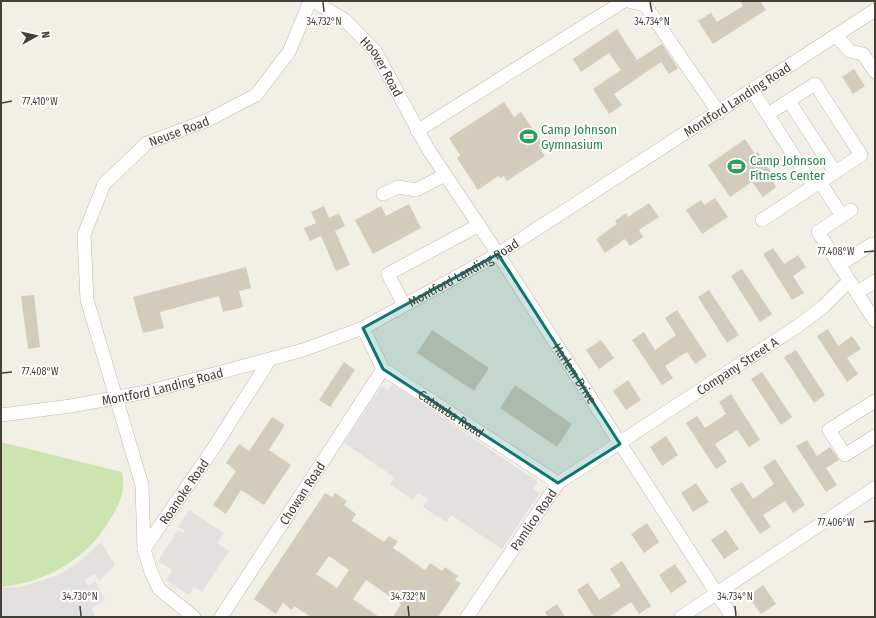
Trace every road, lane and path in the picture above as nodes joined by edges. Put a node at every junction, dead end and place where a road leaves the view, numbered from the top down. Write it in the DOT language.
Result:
graph roads {
  1 [pos="310,1"];
  2 [pos="313,1"];
  3 [pos="624,1"];
  4 [pos="628,1"];
  5 [pos="875,10"];
  6 [pos="836,36"];
  7 [pos="875,72"];
  8 [pos="752,90"];
  9 [pos="789,101"];
  10 [pos="719,112"];
  11 [pos="768,114"];
  12 [pos="417,131"];
  13 [pos="835,172"];
  14 [pos="445,175"];
  15 [pos="817,184"];
  16 [pos="383,194"];
  17 [pos="762,220"];
  18 [pos="479,225"];
  19 [pos="872,244"];
  20 [pos="498,254"];
  21 [pos="839,265"];
  22 [pos="849,281"];
  23 [pos="875,281"];
  24 [pos="857,293"];
  25 [pos="404,305"];
  26 [pos="875,321"];
  27 [pos="363,328"];
  28 [pos="270,359"];
  29 [pos="383,369"];
  30 [pos="117,397"];
  31 [pos="875,400"];
  32 [pos="1,414"];
  33 [pos="875,436"];
  34 [pos="620,444"];
  35 [pos="558,483"];
  36 [pos="875,488"];
  37 [pos="144,549"];
  38 [pos="716,594"];
  39 [pos="194,617"];
  40 [pos="221,617"];
  41 [pos="467,617"];
  42 [pos="681,617"];
  43 [pos="732,617"];
  1 -- 30 [label="street, Neuse Road"];
  2 -- 12 [label="street, Hoover Road"];
  3 -- 12 [label="street"];
  4 -- 10 [label="street"];
  5 -- 6 [label="street, Montford Landing Road"];
  6 -- 7 [label="street"];
  6 -- 8 [label="street, Montford Landing Road"];
  8 -- 10 [label="street, Montford Landing Road"];
  8 -- 11 [label="street"];
  9 -- 11 [label="street"];
  9 -- 13 [label="street"];
  9 -- 13 [label="street"];
  10 -- 20 [label="street, Montford Landing Road"];
  11 -- 15 [label="street"];
  12 -- 14 [label="street, Harlem Drive"];
  13 -- 15 [label="street"];
  14 -- 16 [label="street"];
  14 -- 18 [label="street, Harlem Drive"];
  15 -- 17 [label="street"];
  15 -- 21 [label="street"];
  18 -- 20 [label="street, Harlem Drive"];
  18 -- 25 [label="street"];
  19 -- 21 [label="street"];
  20 -- 25 [label="street, Montford Landing Road"];
  20 -- 34 [label="street, Harlem Drive"];
  21 -- 22 [label="street"];
  22 -- 24 [label="street"];
  22 -- 34 [label="street, Company Street A"];
  23 -- 24 [label="street"];
  24 -- 26 [label="street"];
  25 -- 27 [label="street, Montford Landing Road"];
  27 -- 28 [label="street, Montford Landing Road"];
  27 -- 29 [label="street"];
  28 -- 30 [label="street, Montford Landing Road"];
  28 -- 37 [label="street, Roanoke Road"];
  29 -- 35 [label="street, Catawba Road"];
  29 -- 40 [label="street, Chowan Road"];
  30 -- 32 [label="street, Montford Landing Road"];
  30 -- 37 [label="street, Neuse Road"];
  31 -- 33 [label="street"];
  34 -- 35 [label="street, Pamlico Road"];
  34 -- 38 [label="street, Harlem Drive"];
  35 -- 41 [label="street, Pamlico Road"];
  36 -- 38 [label="street"];
  37 -- 39 [label="street"];
  38 -- 42 [label="street"];
  38 -- 43 [label="street, Harlem Drive"];
}
